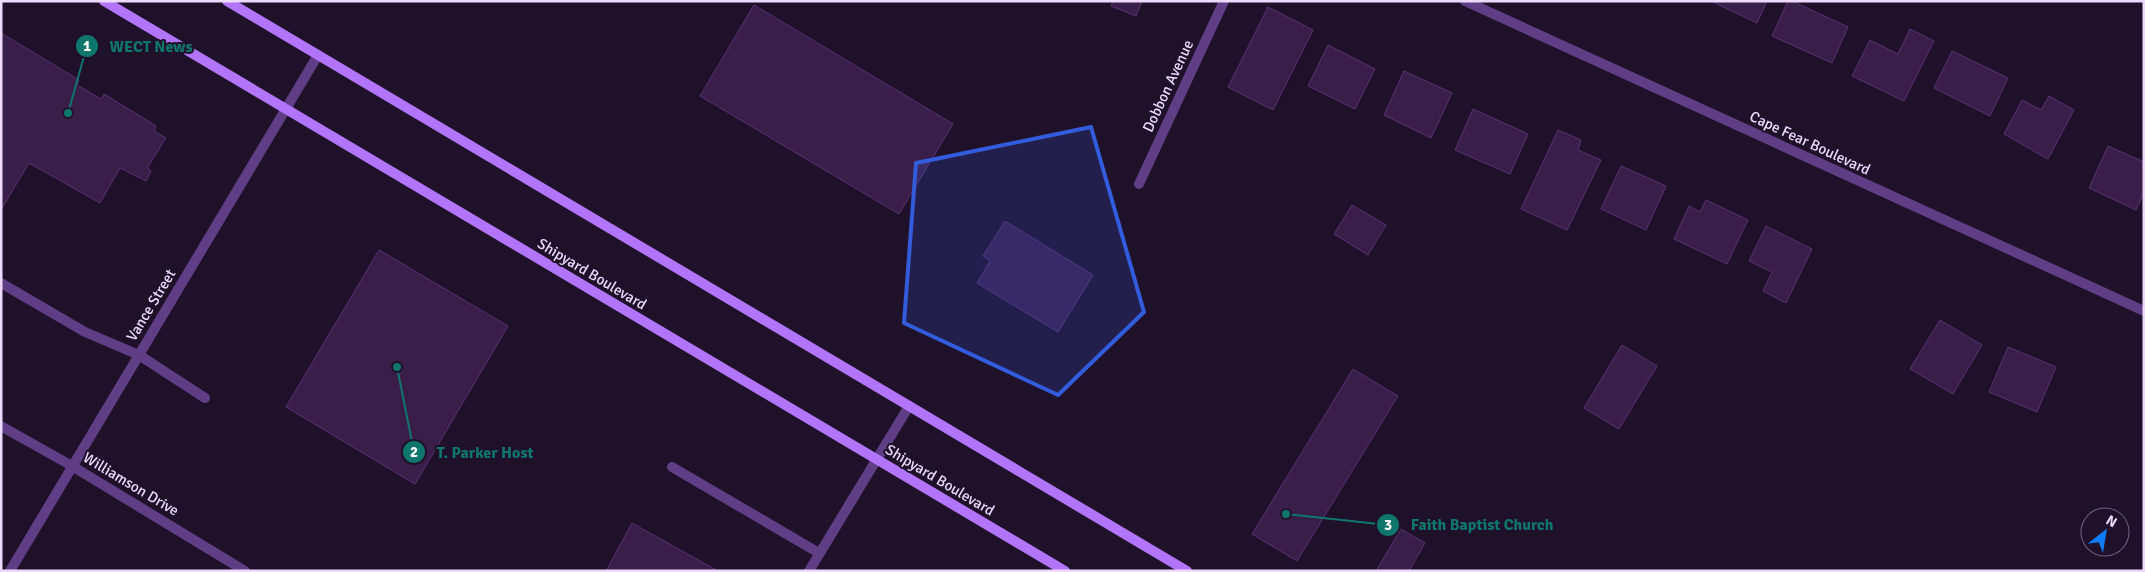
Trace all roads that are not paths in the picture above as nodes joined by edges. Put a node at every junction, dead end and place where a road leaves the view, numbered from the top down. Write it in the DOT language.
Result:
graph roads {
  1 [pos="104,1"];
  2 [pos="227,1"];
  3 [pos="1224,1"];
  4 [pos="1465,1"];
  5 [pos="318,55"];
  6 [pos="286,109"];
  7 [pos="1139,184"];
  8 [pos="1,282"];
  9 [pos="2144,311"];
  10 [pos="139,355"];
  11 [pos="205,398"];
  12 [pos="909,406"];
  13 [pos="1,426"];
  14 [pos="877,459"];
  15 [pos="72,466"];
  16 [pos="672,467"];
  17 [pos="819,553"];
  18 [pos="10,571"];
  19 [pos="245,571"];
  20 [pos="809,571"];
  21 [pos="1065,571"];
  22 [pos="1187,571"];
  1 -- 6 [label="main road, Shipyard Boulevard"];
  2 -- 5 [label="main road"];
  3 -- 7 [label="street, Dobbon Avenue"];
  4 -- 9 [label="street, Cape Fear Boulevard"];
  5 -- 6 [label="street, Vance Street"];
  5 -- 12 [label="main road"];
  6 -- 10 [label="street, Vance Street"];
  6 -- 14 [label="main road, Shipyard Boulevard"];
  8 -- 10 [label="street"];
  10 -- 11 [label="street"];
  10 -- 15 [label="street, Vance Street"];
  12 -- 14 [label="street"];
  12 -- 22 [label="main road"];
  13 -- 15 [label="street, Williamson Drive"];
  14 -- 17 [label="street"];
  14 -- 21 [label="main road, Shipyard Boulevard"];
  15 -- 18 [label="street, Vance Street"];
  15 -- 19 [label="street, Williamson Drive"];
  16 -- 17 [label="street"];
  17 -- 20 [label="street"];
}
